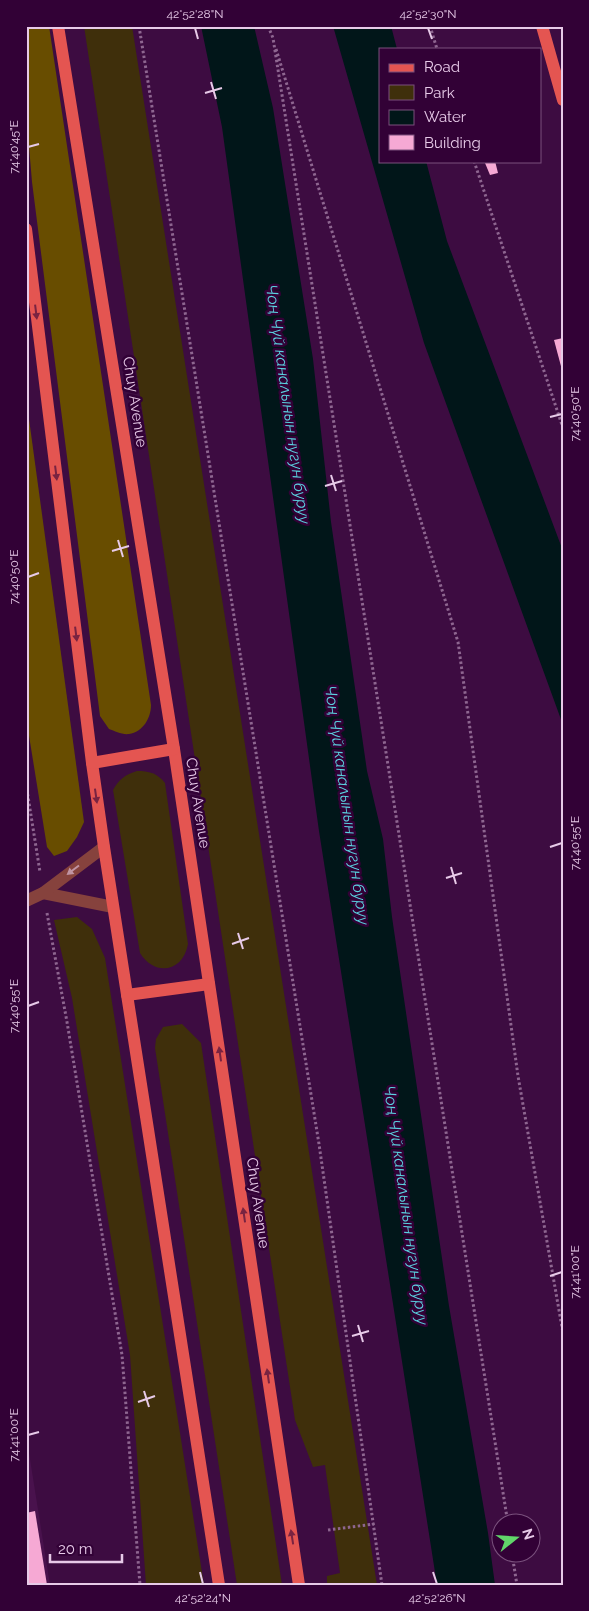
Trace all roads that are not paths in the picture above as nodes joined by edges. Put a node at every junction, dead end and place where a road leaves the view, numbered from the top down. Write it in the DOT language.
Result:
graph roads {
  1 [pos="58,26"];
  2 [pos="542,26"];
  3 [pos="563,100"];
  4 [pos="26,229"];
  5 [pos="174,750"];
  6 [pos="92,763"];
  7 [pos="104,847"];
  8 [pos="43,893"];
  9 [pos="26,901"];
  10 [pos="113,907"];
  11 [pos="209,984"];
  12 [pos="128,995"];
  13 [pos="218,1585"];
  14 [pos="299,1585"];
  1 -- 5 [label="main road, Chuy Avenue"];
  2 -- 3 [label="main road"];
  4 -- 6 [label="main road, one-way"];
  5 -- 6 [label="main road"];
  5 -- 11 [label="main road, Chuy Avenue"];
  6 -- 7 [label="main road, one-way"];
  7 -- 8 [label="lane, one-way"];
  7 -- 10 [label="main road"];
  8 -- 9 [label="lane"];
  8 -- 10 [label="lane"];
  10 -- 12 [label="main road"];
  11 -- 12 [label="main road"];
  14 -- 11 [label="main road, Chuy Avenue, one-way"];
  12 -- 13 [label="main road"];
}
